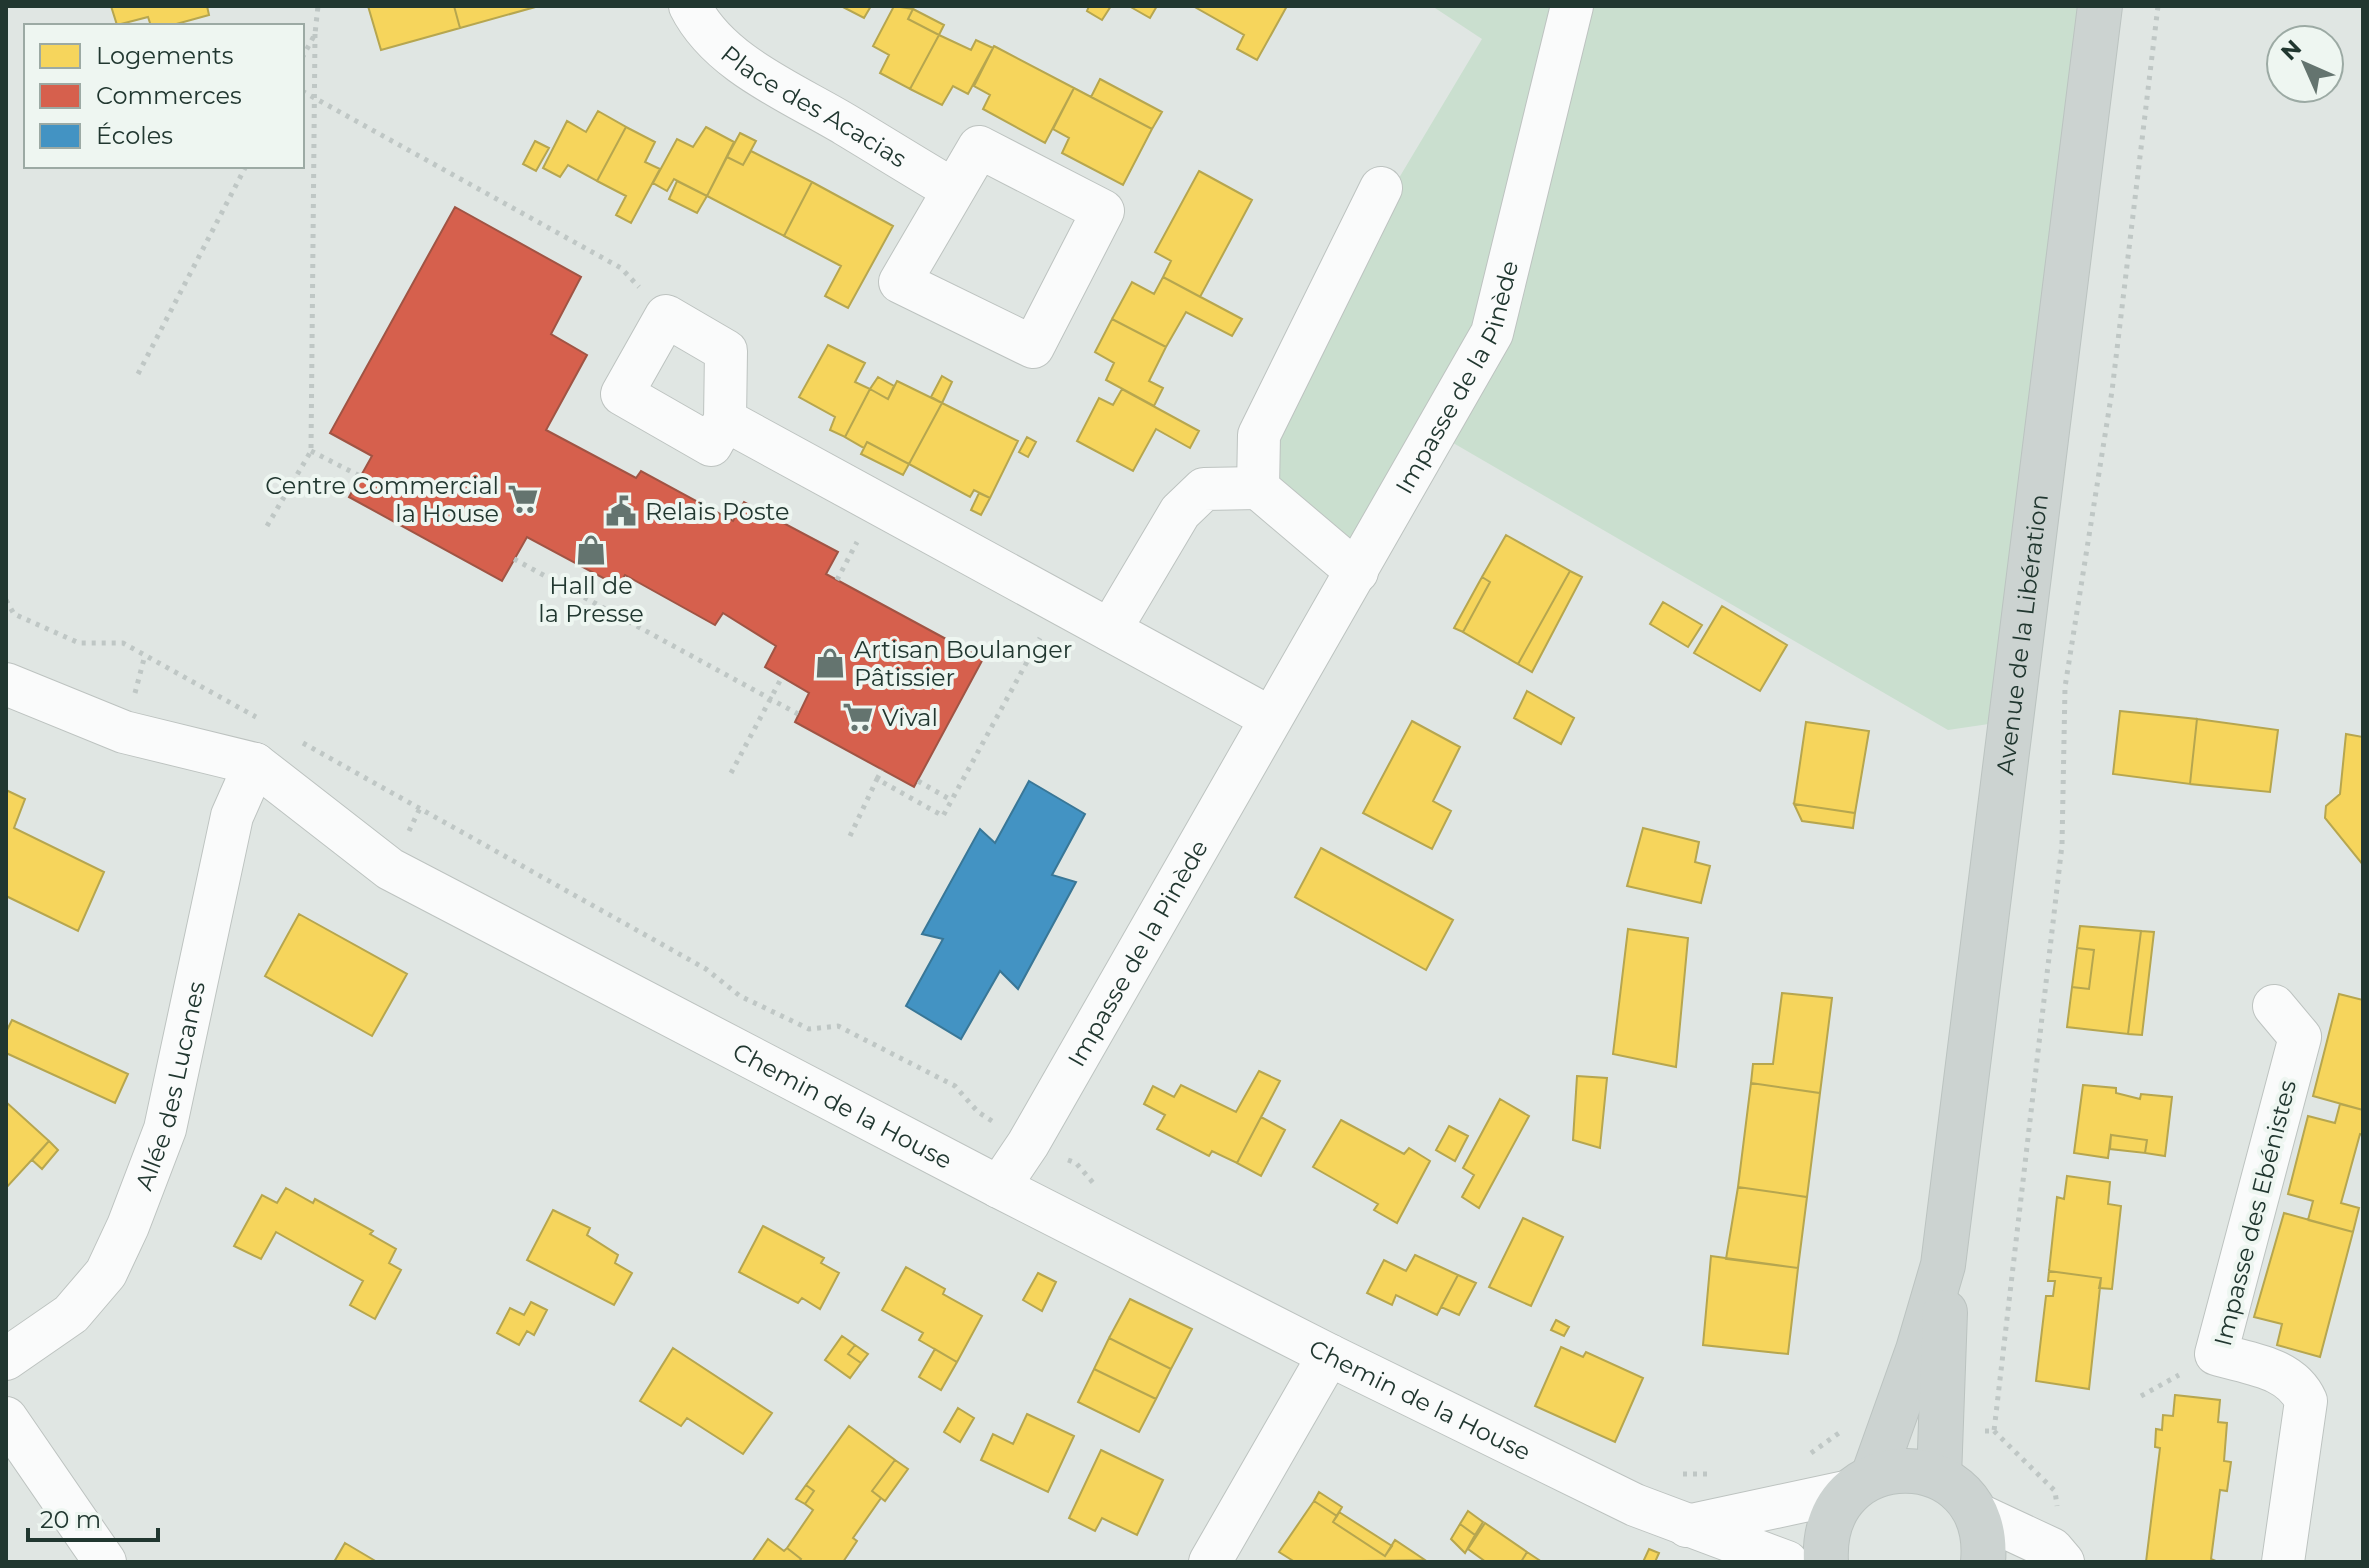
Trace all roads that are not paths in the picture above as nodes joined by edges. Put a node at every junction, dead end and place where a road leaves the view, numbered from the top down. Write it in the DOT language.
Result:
graph roads {
  1 [pos="690,6"];
  2 [pos="1572,6"];
  3 [pos="2100,6"];
  4 [pos="1381,188"];
  5 [pos="952,189"];
  6 [pos="725,420"];
  7 [pos="1258,488"];
  8 [pos="1357,572"];
  9 [pos="1110,630"];
  10 [pos="6,684"];
  11 [pos="1269,717"];
  12 [pos="255,764"];
  13 [pos="2274,1006"];
  14 [pos="999,1187"];
  15 [pos="1943,1265"];
  16 [pos="1329,1355"];
  17 [pos="6,1359"];
  18 [pos="6,1418"];
  19 [pos="1939,1477"];
  20 [pos="1861,1483"];
  21 [pos="1977,1514"];
  22 [pos="1686,1526"];
  23 [pos="105,1562"];
  24 [pos="1210,1562"];
  25 [pos="1787,1562"];
  26 [pos="1826,1562"];
  27 [pos="1983,1562"];
  28 [pos="2063,1562"];
  29 [pos="2283,1562"];
  1 -- 5 [label="street, Place des Acacias"];
  2 -- 8 [label="street, Impasse de la Pinède"];
  3 -- 15 [label="main road, Avenue de la Libération"];
  4 -- 7 [label="street"];
  5 -- 5 [label="street"];
  6 -- 6 [label="street"];
  6 -- 9 [label="street"];
  7 -- 8 [label="street"];
  7 -- 9 [label="street"];
  8 -- 11 [label="street, Impasse de la Pinède"];
  9 -- 11 [label="street"];
  10 -- 12 [label="street, Chemin de la House"];
  11 -- 14 [label="street, Impasse de la Pinède"];
  12 -- 14 [label="street, Chemin de la House"];
  12 -- 17 [label="street, Allée des Lucanes"];
  13 -- 29 [label="street, Impasse des Ebénistes"];
  14 -- 16 [label="street, Chemin de la House"];
  15 -- 19 [label="main road, Avenue de la Libération"];
  15 -- 20 [label="main road, Avenue de la Libération"];
  16 -- 22 [label="street, Chemin de la House"];
  16 -- 24 [label="street"];
  18 -- 23 [label="street"];
  19 -- 20 [label="main road"];
  19 -- 21 [label="main road"];
  20 -- 22 [label="street"];
  20 -- 26 [label="main road, Avenue de la Libération"];
  21 -- 27 [label="main road"];
  21 -- 28 [label="street"];
  22 -- 25 [label="street, Chemin de la House"];
}
